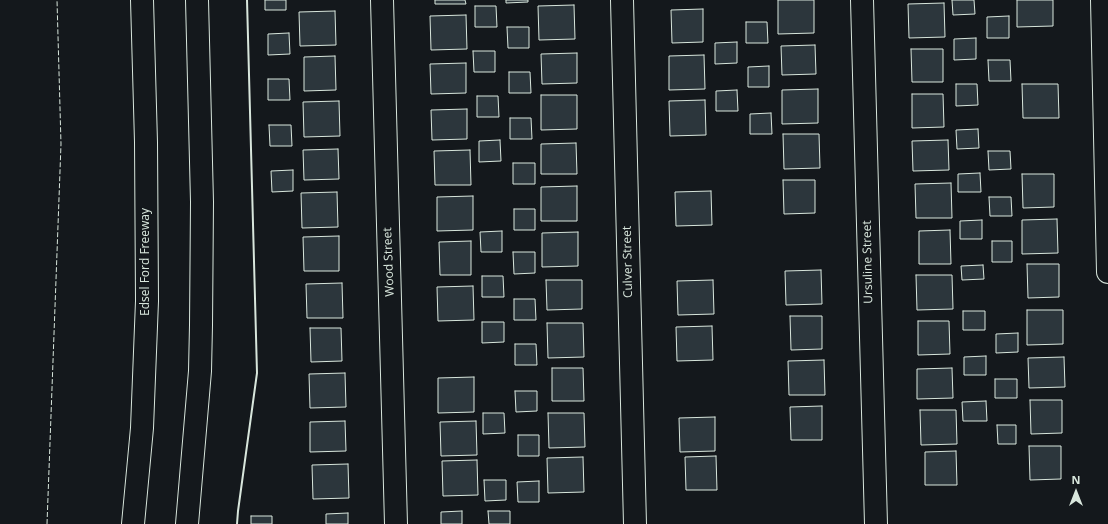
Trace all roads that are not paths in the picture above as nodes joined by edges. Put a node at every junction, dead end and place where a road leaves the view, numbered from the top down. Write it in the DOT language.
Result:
graph roads {
  1 [pos="142,0"];
  2 [pos="197,0"];
  3 [pos="382,0"];
  4 [pos="622,0"];
  5 [pos="862,0"];
  6 [pos="1102,0"];
  7 [pos="1108,272"];
  8 [pos="133,524"];
  9 [pos="187,524"];
  10 [pos="396,524"];
  11 [pos="634,524"];
  12 [pos="876,524"];
  1 -- 8 [label="main road, Edsel Ford Freeway"];
  2 -- 9 [label="main road"];
  3 -- 10 [label="main road, Wood Street"];
  4 -- 11 [label="main road, Culver Street"];
  5 -- 12 [label="main road, Ursuline Street"];
  6 -- 7 [label="main road"];
}
